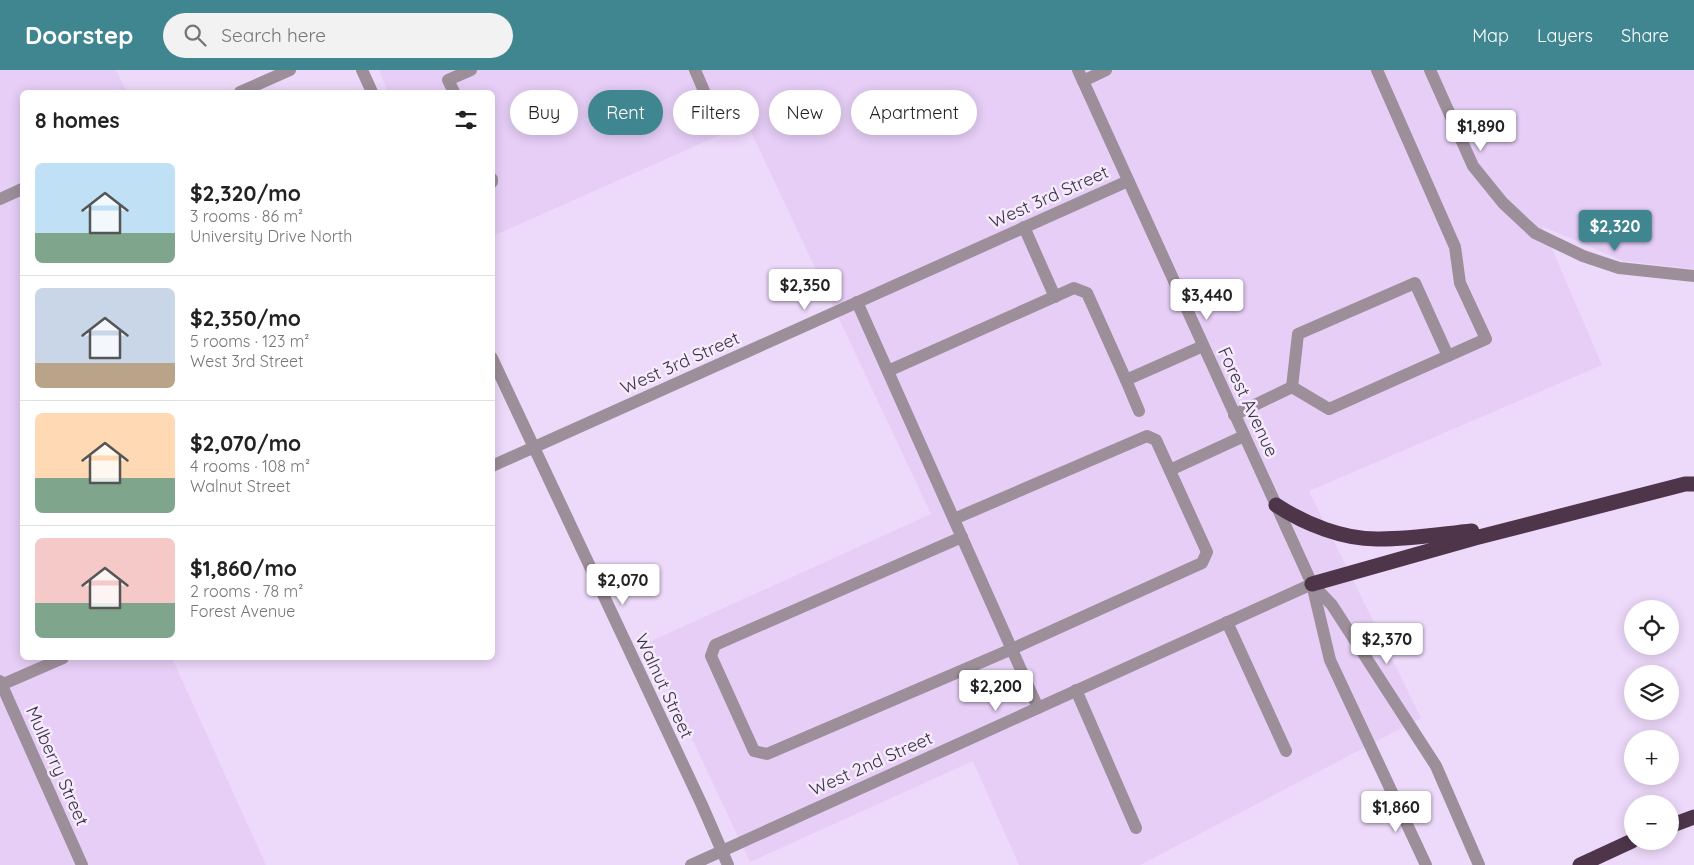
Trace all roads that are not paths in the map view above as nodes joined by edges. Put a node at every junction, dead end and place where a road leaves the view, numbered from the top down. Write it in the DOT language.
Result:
graph roads {
  1 [pos="290,70"];
  2 [pos="362,70"];
  3 [pos="472,70"];
  4 [pos="695,70"];
  5 [pos="1106,70"];
  6 [pos="1377,70"];
  7 [pos="1430,70"];
  8 [pos="1081,76"];
  9 [pos="245,90"];
  10 [pos="371,90"];
  11 [pos="453,90"];
  12 [pos="704,90"];
  13 [pos="1128,181"];
  14 [pos="20,190"];
  15 [pos="0,199"];
  16 [pos="1024,227"];
  17 [pos="1694,276"];
  18 [pos="1055,297"];
  19 [pos="857,302"];
  20 [pos="1203,346"];
  21 [pos="1448,356"];
  22 [pos="495,365"];
  23 [pos="888,370"];
  24 [pos="1126,380"];
  25 [pos="1292,387"];
  26 [pos="1139,411"];
  27 [pos="1234,415"];
  28 [pos="1244,436"];
  29 [pos="533,448"];
  30 [pos="495,465"];
  31 [pos="1170,470"];
  32 [pos="1694,484"];
  33 [pos="1276,505"];
  34 [pos="954,519"];
  35 [pos="1514,528"];
  36 [pos="962,537"];
  37 [pos="1312,584"];
  38 [pos="1228,622"];
  39 [pos="1012,649"];
  40 [pos="57,660"];
  41 [pos="1,683"];
  42 [pos="1076,690"];
  43 [pos="1038,708"];
  44 [pos="1286,751"];
  45 [pos="1694,817"];
  46 [pos="1679,823"];
  47 [pos="1136,828"];
  48 [pos="1624,845"];
  49 [pos="721,852"];
  50 [pos="78,864"];
  51 [pos="691,865"];
  52 [pos="728,865"];
  53 [pos="1426,865"];
  54 [pos="1479,865"];
  55 [pos="1580,865"];
  1 -- 9 [label="street"];
  2 -- 10 [label="street"];
  3 -- 11 [label="street"];
  4 -- 12 [label="street"];
  5 -- 8 [label="street"];
  6 -- 21 [label="street"];
  7 -- 17 [label="street"];
  8 -- 13 [label="street, Forest Avenue"];
  13 -- 16 [label="street, West 3rd Street"];
  13 -- 20 [label="street, Forest Avenue"];
  14 -- 15 [label="street"];
  16 -- 18 [label="street"];
  16 -- 19 [label="street, West 3rd Street"];
  18 -- 23 [label="street"];
  18 -- 24 [label="street"];
  19 -- 23 [label="street"];
  19 -- 29 [label="street, West 3rd Street"];
  20 -- 24 [label="street"];
  20 -- 27 [label="street, Forest Avenue"];
  21 -- 25 [label="street"];
  21 -- 25 [label="street"];
  22 -- 29 [label="street, Walnut Street"];
  23 -- 34 [label="street"];
  24 -- 26 [label="street"];
  25 -- 27 [label="street"];
  27 -- 28 [label="street, Forest Avenue"];
  28 -- 31 [label="street"];
  28 -- 33 [label="street, Forest Avenue"];
  29 -- 30 [label="street, West 3rd Street"];
  29 -- 49 [label="street, Walnut Street"];
  31 -- 34 [label="street"];
  31 -- 39 [label="street"];
  32 -- 35 [label="highway"];
  33 -- 35 [label="highway"];
  33 -- 37 [label="street, Forest Avenue"];
  34 -- 36 [label="street"];
  35 -- 37 [label="highway"];
  36 -- 39 [label="street"];
  36 -- 39 [label="street"];
  37 -- 38 [label="street, West 2nd Street"];
  37 -- 53 [label="street, Forest Avenue"];
  37 -- 54 [label="street, Forest Avenue"];
  38 -- 42 [label="street, West 2nd Street"];
  38 -- 44 [label="street"];
  39 -- 43 [label="street"];
  40 -- 41 [label="street"];
  41 -- 50 [label="street, Mulberry Street"];
  42 -- 43 [label="street, West 2nd Street"];
  42 -- 47 [label="street"];
  43 -- 49 [label="street, West 2nd Street"];
  45 -- 46 [label="highway"];
  48 -- 55 [label="highway"];
  49 -- 51 [label="street, West 2nd Street"];
  49 -- 52 [label="street, Walnut Street"];
}
